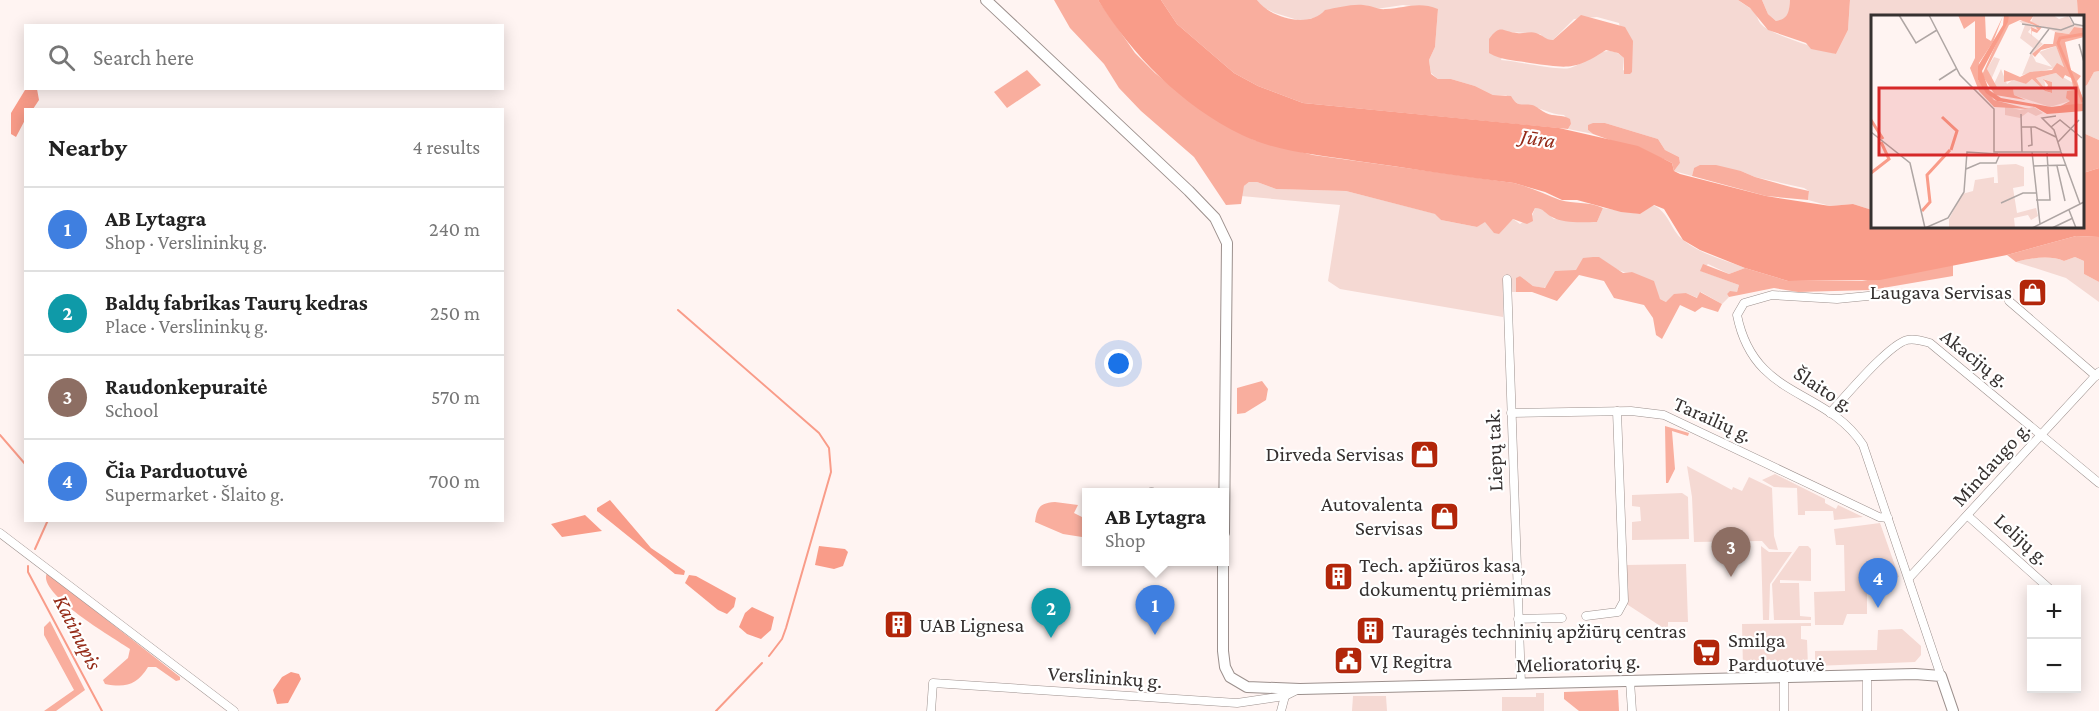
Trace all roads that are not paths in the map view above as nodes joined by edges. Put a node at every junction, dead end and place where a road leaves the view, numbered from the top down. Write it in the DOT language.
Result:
graph roads {
  1 [pos="986,0"];
  2 [pos="1507,279"];
  3 [pos="1878,295"];
  4 [pos="2009,301"];
  5 [pos="2097,374"];
  6 [pos="1617,411"];
  7 [pos="1830,412"];
  8 [pos="1511,413"];
  9 [pos="2041,435"];
  10 [pos="2099,483"];
  11 [pos="1225,488"];
  12 [pos="1968,516"];
  13 [pos="1887,518"];
  14 [pos="0,533"];
  15 [pos="1223,566"];
  16 [pos="1908,578"];
  17 [pos="2045,585"];
  18 [pos="1587,616"];
  19 [pos="1562,618"];
  20 [pos="1518,619"];
  21 [pos="1867,675"];
  22 [pos="1941,676"];
  23 [pos="1784,677"];
  24 [pos="1630,681"];
  25 [pos="1521,684"];
  26 [pos="1300,689"];
  27 [pos="1285,696"];
  28 [pos="234,711"];
  29 [pos="931,711"];
  30 [pos="1281,711"];
  31 [pos="1632,711"];
  32 [pos="1784,711"];
  33 [pos="1867,711"];
  34 [pos="1953,711"];
  1 -- 11 [label="main road"];
  2 -- 8 [label="street, Liepų tak."];
  3 -- 7 [label="street, Šlaito g."];
  4 -- 5 [label="street"];
  5 -- 9 [label="street, Mindaugo g."];
  6 -- 8 [label="street, Tarailių g."];
  6 -- 13 [label="street, Tarailių g."];
  6 -- 18 [label="street"];
  7 -- 9 [label="street, Akacijų g."];
  7 -- 13 [label="street, Šlaito g."];
  8 -- 20 [label="street, Liepų tak."];
  9 -- 10 [label="street, Akacijų g."];
  9 -- 12 [label="street, Mindaugo g."];
  12 -- 16 [label="street, Mindaugo g."];
  12 -- 17 [label="street, Lelijų g."];
  13 -- 16 [label="street, Šlaito g."];
  14 -- 28 [label="street"];
  15 -- 26 [label="main road, Melioratorių g."];
  16 -- 22 [label="street, Šlaito g."];
  19 -- 20 [label="street"];
  20 -- 25 [label="street, Liepų tak."];
  21 -- 22 [label="main road, Melioratorių g."];
  21 -- 23 [label="main road, Melioratorių g."];
  21 -- 33 [label="street"];
  22 -- 34 [label="main road, Šlaito g."];
  23 -- 24 [label="main road, Melioratorių g."];
  23 -- 32 [label="street"];
  24 -- 25 [label="main road, Melioratorių g."];
  24 -- 31 [label="street"];
  25 -- 26 [label="main road, Melioratorių g."];
  26 -- 27 [label="street, Verslininkų g."];
  27 -- 29 [label="street, Verslininkų g."];
  27 -- 30 [label="street"];
}
